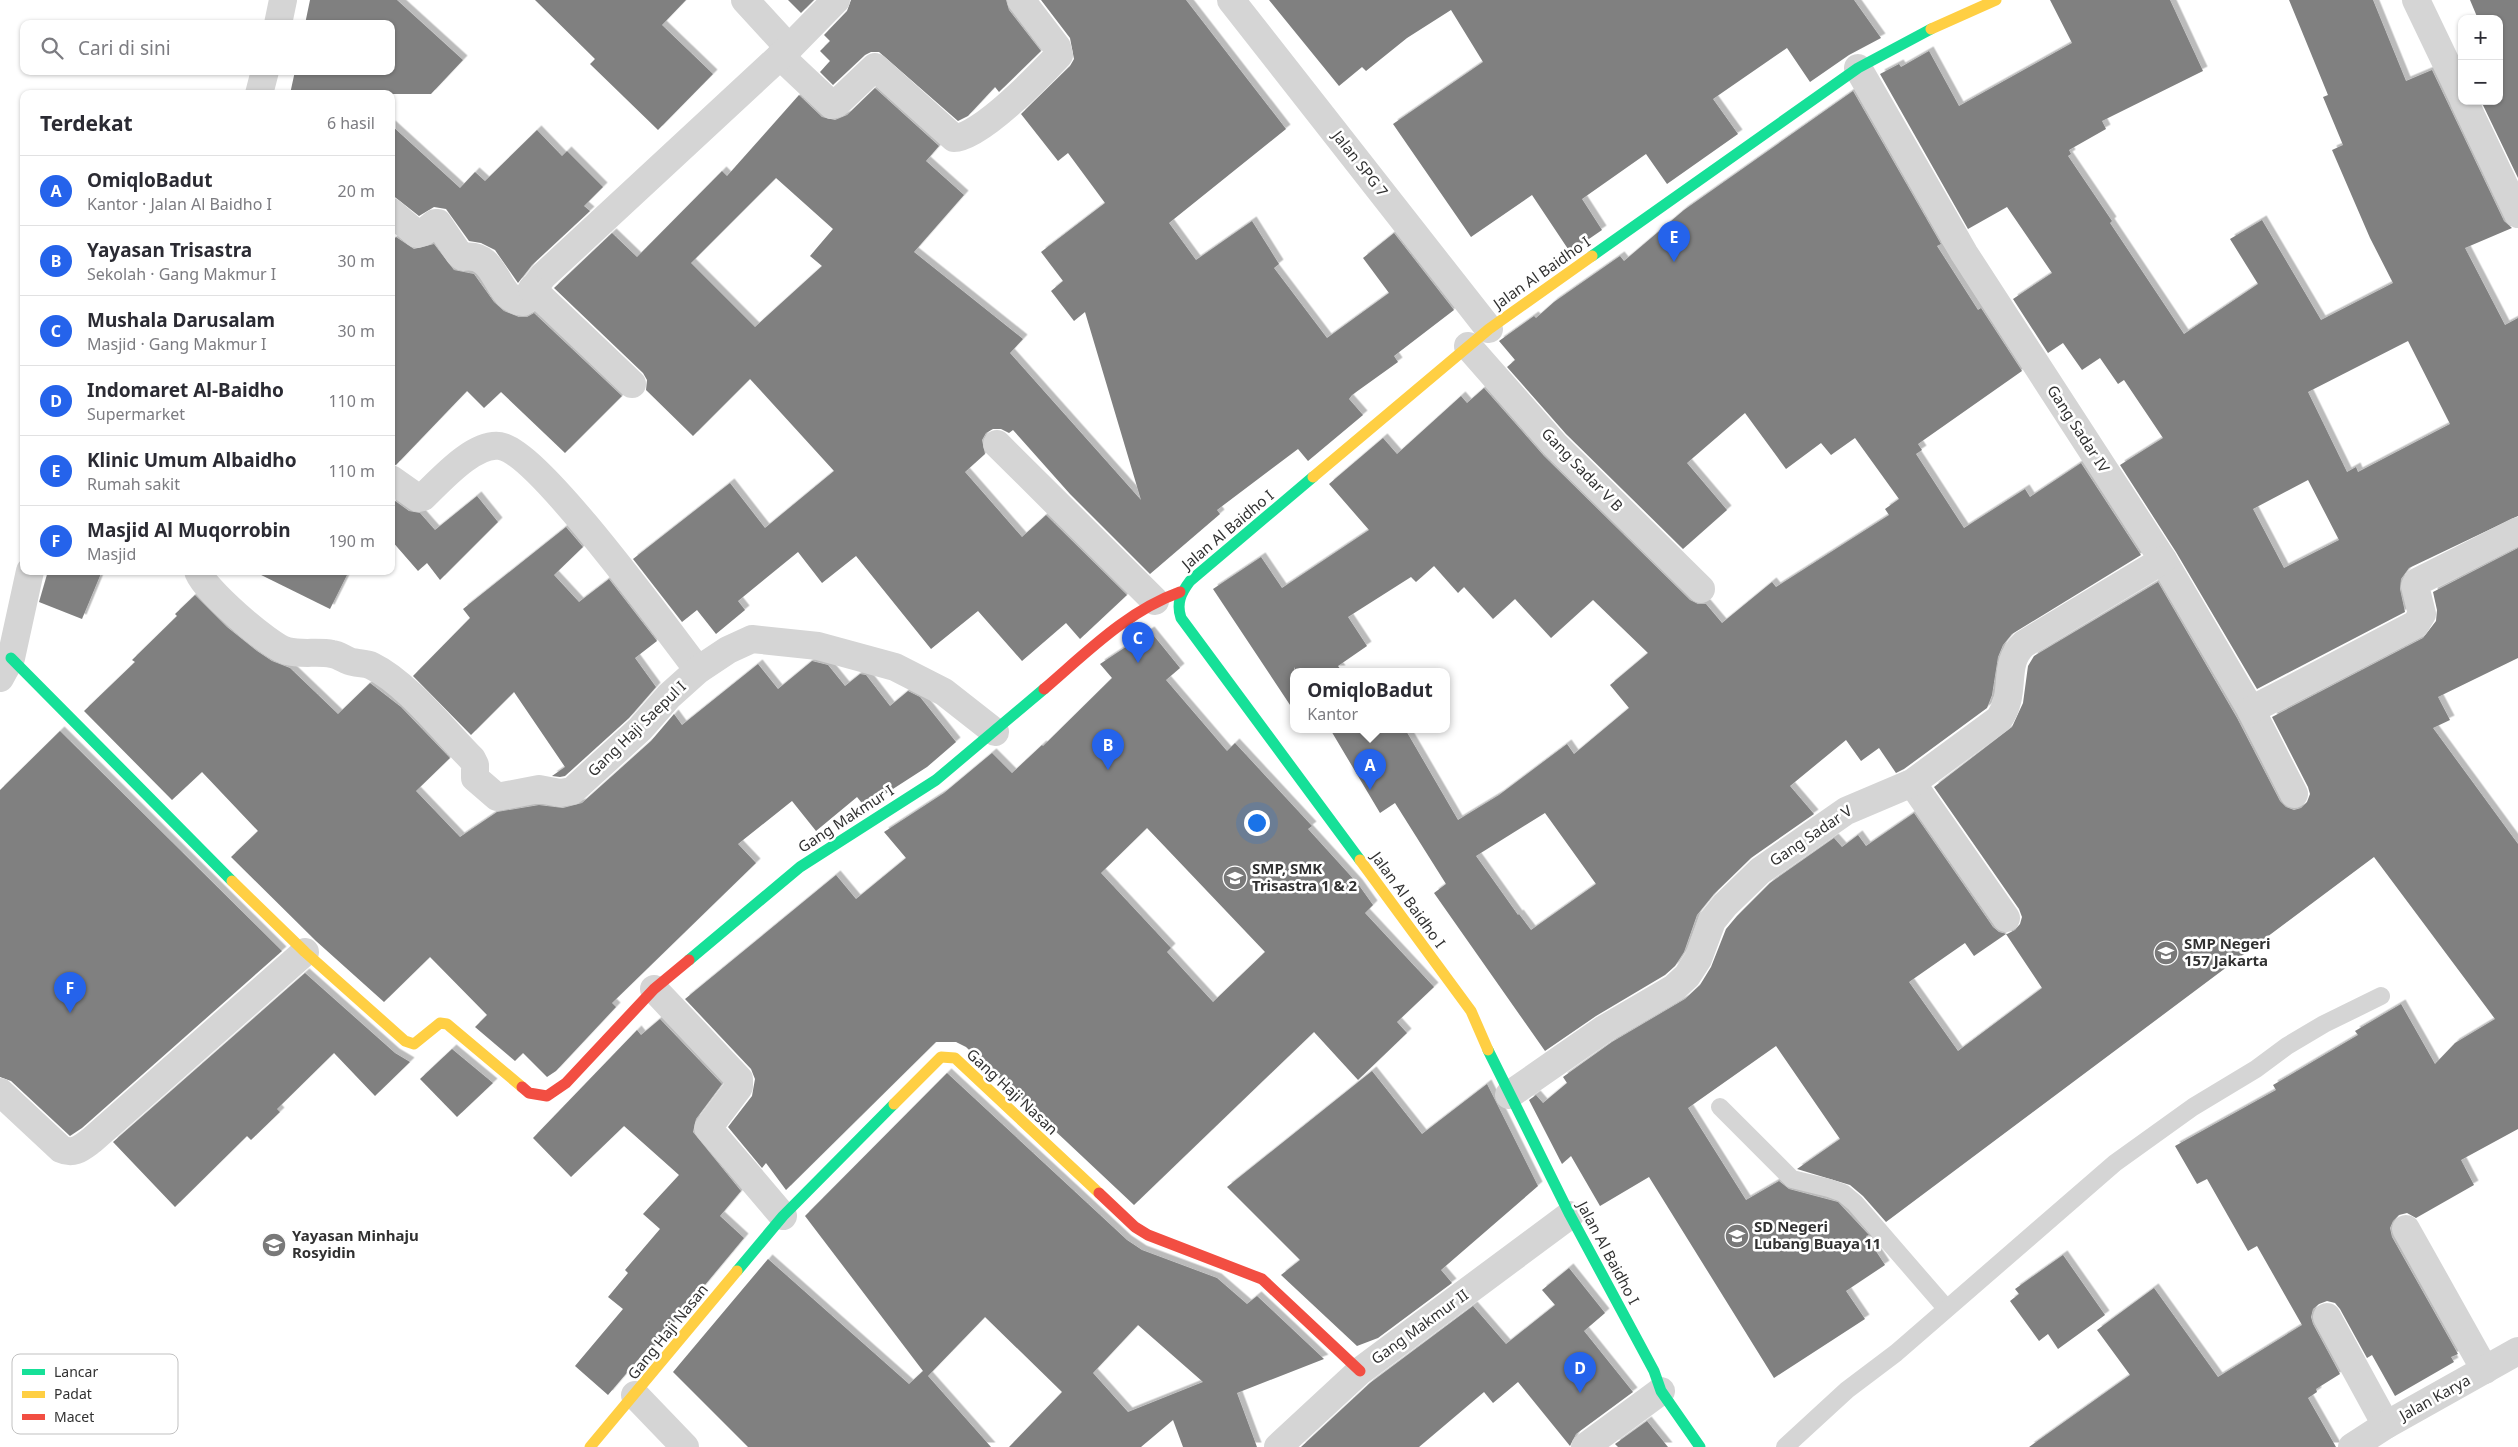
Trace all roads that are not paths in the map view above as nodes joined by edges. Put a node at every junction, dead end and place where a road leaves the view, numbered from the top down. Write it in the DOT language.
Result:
graph roads {
  1 [pos="283,0"];
  2 [pos="745,0"];
  3 [pos="836,0"];
  4 [pos="1021,0"];
  5 [pos="1231,0"];
  6 [pos="1996,0"];
  7 [pos="2416,0"];
  8 [pos="279,20"];
  9 [pos="784,52"];
  10 [pos="1858,68"];
  11 [pos="264,75"];
  12 [pos="2458,88"];
  13 [pos="259,90"];
  14 [pos="2466,105"];
  15 [pos="2518,214"];
  16 [pos="395,215"];
  17 [pos="532,289"];
  18 [pos="1489,329"];
  19 [pos="1468,346"];
  20 [pos="632,384"];
  21 [pos="997,444"];
  22 [pos="395,482"];
  23 [pos="2518,531"];
  24 [pos="2163,560"];
  25 [pos="29,575"];
  26 [pos="199,575"];
  27 [pos="1701,589"];
  28 [pos="1180,592"];
  29 [pos="1155,602"];
  30 [pos="5,668"];
  31 [pos="698,670"];
  32 [pos="2251,710"];
  33 [pos="995,732"];
  34 [pos="1912,783"];
  35 [pos="2294,794"];
  36 [pos="2006,918"];
  37 [pos="304,952"];
  38 [pos="654,989"];
  39 [pos="2381,996"];
  40 [pos="0,1092"];
  41 [pos="1509,1095"];
  42 [pos="1720,1107"];
  43 [pos="783,1216"];
  44 [pos="1570,1216"];
  45 [pos="2406,1229"];
  46 [pos="1946,1308"];
  47 [pos="2326,1317"];
  48 [pos="2518,1351"];
  49 [pos="2486,1370"];
  50 [pos="1360,1371"];
  51 [pos="1661,1391"];
  52 [pos="635,1395"];
  53 [pos="2386,1425"];
  54 [pos="2354,1446"];
  55 [pos="590,1447"];
  56 [pos="684,1447"];
  57 [pos="1278,1447"];
  58 [pos="1585,1447"];
  59 [pos="1700,1447"];
  60 [pos="1785,1447"];
  1 -- 8 [label="street"];
  2 -- 9 [label="street"];
  3 -- 9 [label="street"];
  4 -- 9 [label="street"];
  5 -- 18 [label="street, Jalan SPG 7"];
  6 -- 10 [label="street, Jalan Al Baidho I"];
  7 -- 12 [label="street"];
  9 -- 17 [label="street"];
  10 -- 18 [label="street, Jalan Al Baidho I"];
  10 -- 24 [label="street, Gang Sadar IV"];
  11 -- 13 [label="street"];
  14 -- 15 [label="street"];
  16 -- 17 [label="street"];
  17 -- 20 [label="street"];
  18 -- 19 [label="street, Jalan Al Baidho I"];
  19 -- 27 [label="street, Gang Sadar V B"];
  19 -- 28 [label="street, Jalan Al Baidho I"];
  21 -- 29 [label="street"];
  22 -- 31 [label="street"];
  23 -- 32 [label="street"];
  24 -- 32 [label="street, Gang Sadar IV"];
  24 -- 34 [label="street, Gang Sadar V"];
  25 -- 30 [label="street"];
  26 -- 31 [label="street, Gang Haji Saepul I"];
  28 -- 29 [label="street, Gang Makmur I"];
  28 -- 41 [label="street, Jalan Al Baidho I"];
  29 -- 33 [label="street, Gang Makmur I"];
  30 -- 37 [label="street"];
  31 -- 33 [label="street, Gang Haji Saepul I"];
  32 -- 35 [label="street, Gang Sadar IV"];
  33 -- 38 [label="street, Gang Makmur I"];
  34 -- 36 [label="street"];
  34 -- 41 [label="street, Gang Sadar V"];
  37 -- 38 [label="street, Gang Makmur I"];
  37 -- 40 [label="street"];
  38 -- 43 [label="street"];
  39 -- 46 [label="lane"];
  41 -- 44 [label="street, Jalan Al Baidho I"];
  42 -- 46 [label="lane"];
  43 -- 50 [label="street, Gang Haji Nasan"];
  43 -- 52 [label="street, Gang Haji Nasan"];
  44 -- 50 [label="street, Gang Makmur II"];
  44 -- 51 [label="street, Jalan Al Baidho I"];
  45 -- 49 [label="street"];
  46 -- 60 [label="lane"];
  47 -- 53 [label="street"];
  48 -- 49 [label="street, Jalan Karya"];
  49 -- 53 [label="street, Jalan Karya"];
  50 -- 57 [label="street, Gang Makmur II"];
  51 -- 58 [label="street"];
  51 -- 59 [label="street, Jalan Al Baidho I"];
  52 -- 55 [label="street, Gang Haji Nasan"];
  52 -- 56 [label="street"];
  53 -- 54 [label="street, Jalan Karya"];
}
